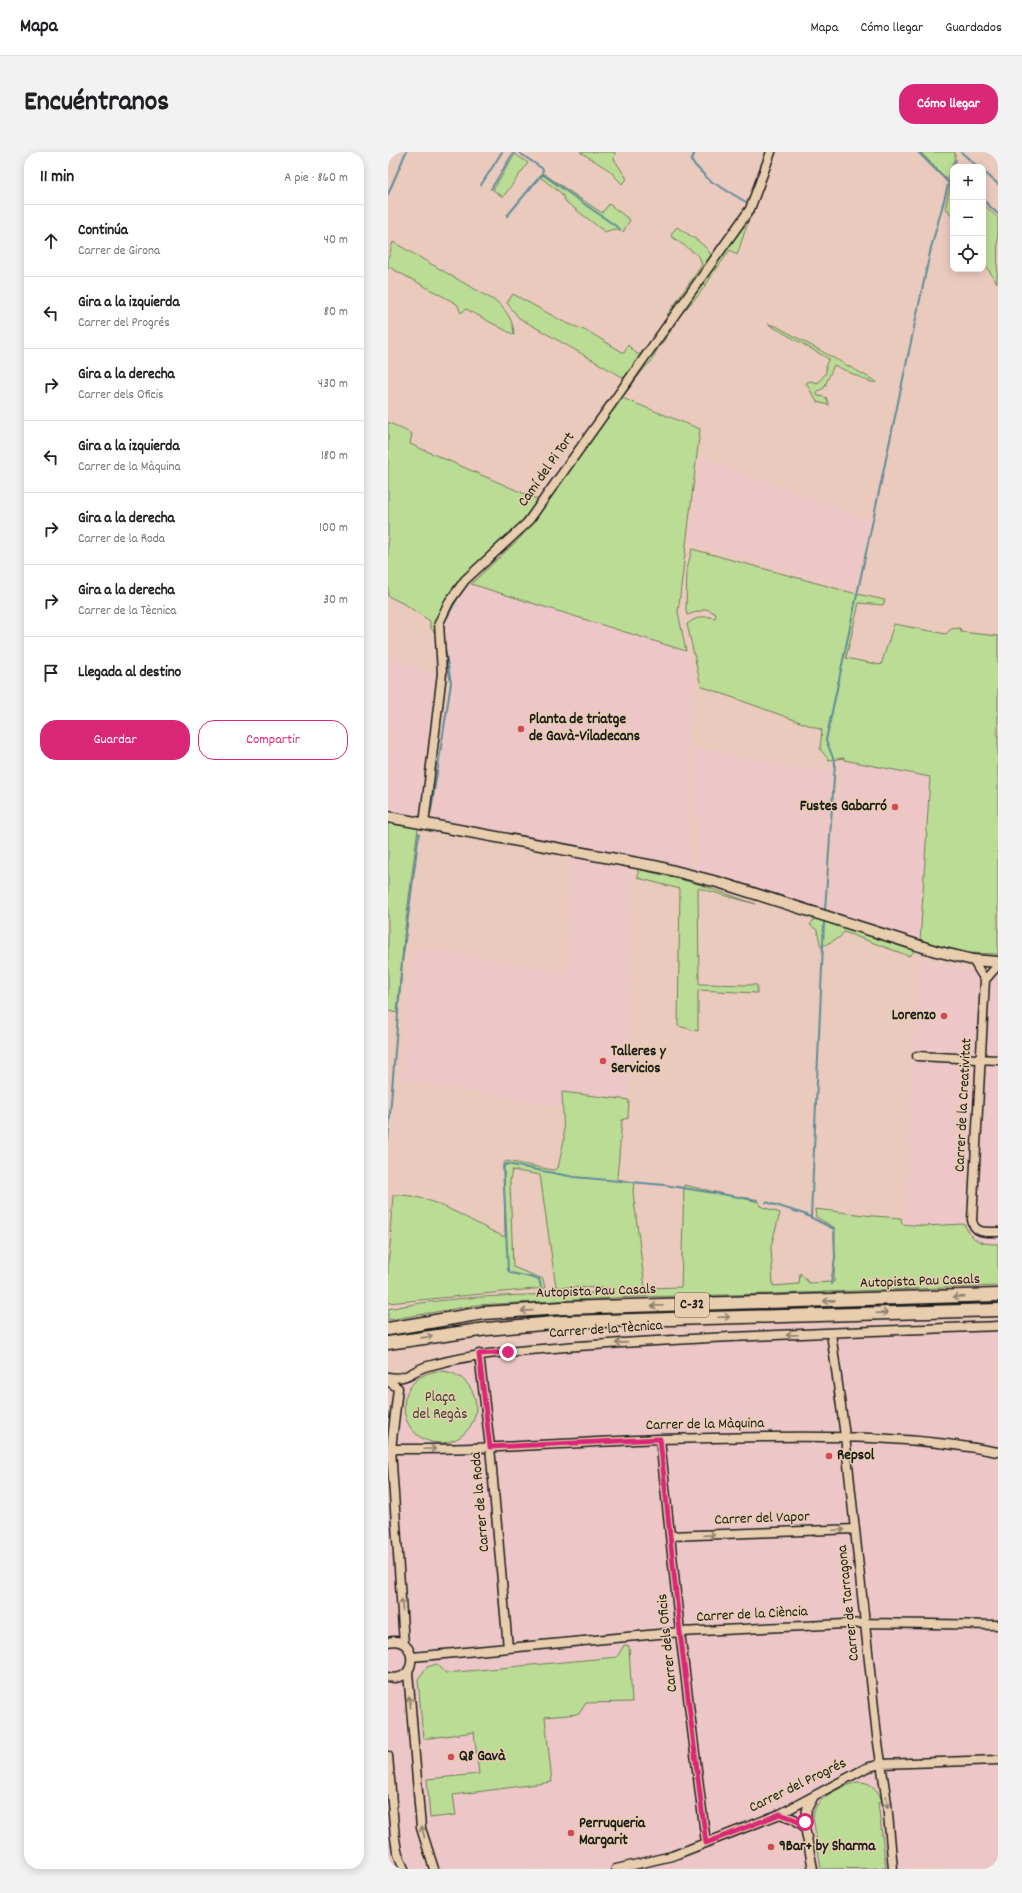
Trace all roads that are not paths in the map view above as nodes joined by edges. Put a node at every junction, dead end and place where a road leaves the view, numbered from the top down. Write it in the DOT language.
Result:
graph roads {
  1 [pos="771,152"];
  2 [pos="388,817"];
  3 [pos="424,824"];
  4 [pos="973,960"];
  5 [pos="998,962"];
  6 [pos="998,965"];
  7 [pos="985,980"];
  8 [pos="916,1056"];
  9 [pos="980,1060"];
  10 [pos="998,1060"];
  11 [pos="998,1232"];
  12 [pos="998,1295"];
  13 [pos="998,1310"];
  14 [pos="998,1326"];
  15 [pos="388,1329"];
  16 [pos="832,1333"];
  17 [pos="388,1343"];
  18 [pos="479,1354"];
  19 [pos="388,1377"];
  20 [pos="388,1381"];
  21 [pos="845,1436"];
  22 [pos="660,1439"];
  23 [pos="490,1447"];
  24 [pos="390,1449"];
  25 [pos="998,1452"];
  26 [pos="855,1529"];
  27 [pos="670,1536"];
  28 [pos="866,1623"];
  29 [pos="998,1625"];
  30 [pos="680,1632"];
  31 [pos="388,1642"];
  32 [pos="404,1644"];
  33 [pos="508,1648"];
  34 [pos="412,1657"];
  35 [pos="408,1672"];
  36 [pos="388,1677"];
  37 [pos="388,1756"];
  38 [pos="998,1760"];
  39 [pos="881,1764"];
  40 [pos="389,1771"];
  41 [pos="815,1795"];
  42 [pos="780,1814"];
  43 [pos="805,1827"];
  44 [pos="706,1843"];
  45 [pos="404,1869"];
  46 [pos="434,1869"];
  47 [pos="616,1869"];
  48 [pos="813,1869"];
  49 [pos="893,1869"];
  1 -- 3 [label="street, Camí del Pi Tort"];
  2 -- 3 [label="main road"];
  3 -- 4 [label="main road"];
  4 -- 5 [label="main road"];
  4 -- 7 [label="street"];
  6 -- 7 [label="street"];
  7 -- 9 [label="street, Carrer de la Creativitat"];
  8 -- 9 [label="street"];
  9 -- 10 [label="street"];
  9 -- 11 [label="street, Carrer de la Creativitat"];
  12 -- 15 [label="highway, Autopista Pau Casals / C-32, one-way"];
  17 -- 13 [label="highway, Autopista Pau Casals / C-32, one-way"];
  14 -- 16 [label="street, Carrer de la Tècnica"];
  16 -- 18 [label="street, Carrer de la Tècnica, one-way"];
  16 -- 21 [label="street, Carrer de Tarragona"];
  18 -- 19 [label="street, Carrer de la Tècnica"];
  18 -- 23 [label="street, Carrer de la Roda"];
  20 -- 24 [label="street"];
  21 -- 22 [label="street, Carrer de la Màquina"];
  21 -- 25 [label="street, Carrer de la Màquina"];
  21 -- 26 [label="street, Carrer de Tarragona"];
  22 -- 23 [label="street, Carrer de la Màquina"];
  22 -- 27 [label="street, Carrer dels Oficis"];
  24 -- 23 [label="street, Carrer de la Màquina, one-way"];
  23 -- 33 [label="street, Carrer de la Roda"];
  32 -- 24 [label="street, one-way"];
  27 -- 26 [label="street, Carrer del Vapor, one-way"];
  26 -- 28 [label="street, Carrer de Tarragona"];
  27 -- 30 [label="street, Carrer dels Oficis"];
  28 -- 29 [label="street, Carrer de la Ciència"];
  28 -- 30 [label="street, Carrer de la Ciència"];
  28 -- 39 [label="street, Carrer de Tarragona"];
  30 -- 33 [label="street, Carrer de la Ciència"];
  30 -- 44 [label="street, Carrer dels Oficis"];
  31 -- 32 [label="street"];
  32 -- 34 [label="street"];
  33 -- 34 [label="street, Carrer de la Ciència"];
  34 -- 35 [label="street"];
  35 -- 36 [label="street"];
  46 -- 35 [label="street, one-way"];
  37 -- 40 [label="street"];
  38 -- 39 [label="street, Carrer del Progrés"];
  39 -- 41 [label="street, Carrer del Progrés"];
  39 -- 49 [label="street, Carrer de Tarragona, one-way"];
  40 -- 45 [label="street"];
  41 -- 42 [label="street, Carrer del Progrés"];
  41 -- 43 [label="street"];
  42 -- 43 [label="street"];
  42 -- 44 [label="street, Carrer del Progrés"];
  43 -- 48 [label="street"];
  44 -- 47 [label="street, Carrer del Progrés"];
}
